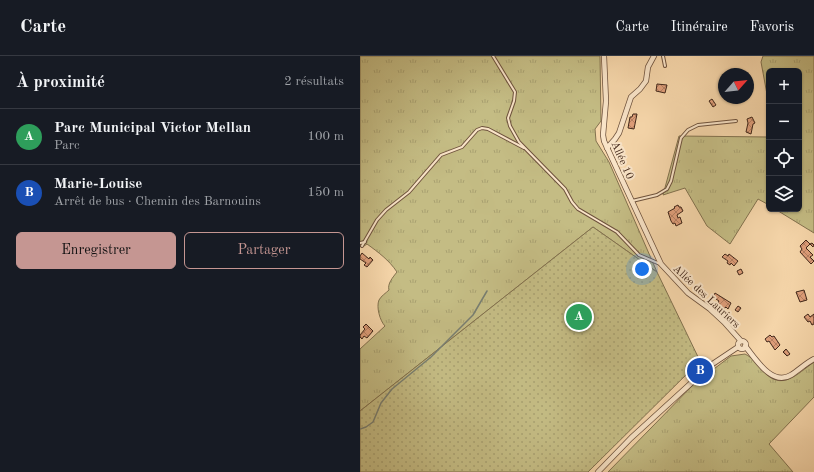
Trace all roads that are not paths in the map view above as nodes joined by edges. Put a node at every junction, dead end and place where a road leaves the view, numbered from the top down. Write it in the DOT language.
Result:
graph roads {
  1 [pos="493,56"];
  2 [pos="604,56"];
  3 [pos="654,56"];
  4 [pos="663,56"];
  5 [pos="665,66"];
  6 [pos="736,121"];
  7 [pos="607,148"];
  8 [pos="525,149"];
  9 [pos="631,201"];
  10 [pos="364,242"];
  11 [pos="360,243"];
  12 [pos="362,246"];
  13 [pos="661,264"];
  14 [pos="741,341"];
  15 [pos="745,346"];
  16 [pos="738,347"];
  17 [pos="814,359"];
  18 [pos="598,472"];
  1 -- 8 [label="lane"];
  2 -- 7 [label="street, Allée 10"];
  3 -- 7 [label="street"];
  4 -- 5 [label="lane"];
  6 -- 9 [label="lane"];
  7 -- 9 [label="street, Allée 10"];
  8 -- 10 [label="lane"];
  8 -- 13 [label="lane"];
  9 -- 13 [label="street, Allée 10"];
  10 -- 11 [label="lane"];
  10 -- 12 [label="lane"];
  13 -- 14 [label="street, Allée des Lauriers"];
  14 -- 15 [label="street"];
  14 -- 16 [label="street"];
  15 -- 16 [label="street"];
  15 -- 17 [label="street"];
  16 -- 18 [label="street"];
}
